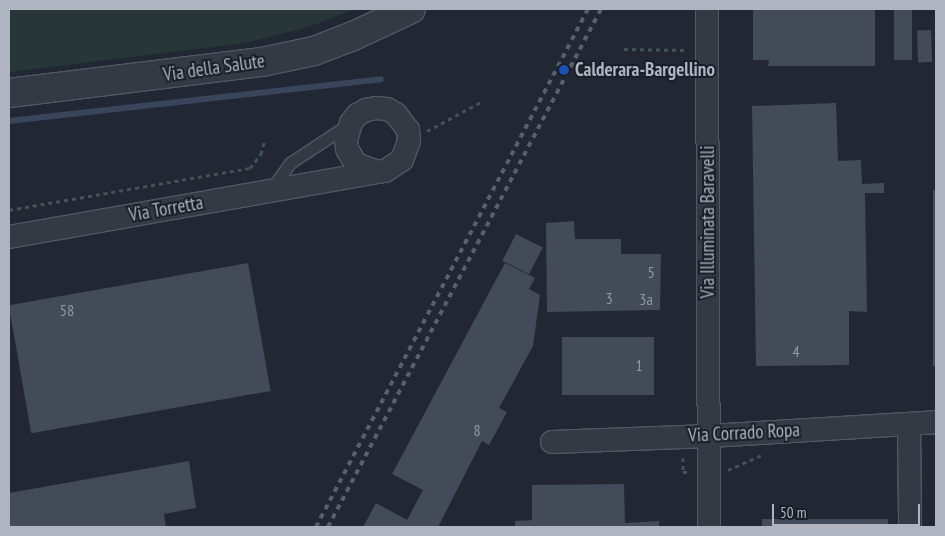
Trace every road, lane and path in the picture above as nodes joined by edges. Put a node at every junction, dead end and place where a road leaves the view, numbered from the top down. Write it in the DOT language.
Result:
graph roads {
  1 [pos="411,9"];
  2 [pos="707,9"];
  3 [pos="624,49"];
  4 [pos="687,60"];
  5 [pos="9,93"];
  6 [pos="483,101"];
  7 [pos="350,123"];
  8 [pos="409,141"];
  9 [pos="264,142"];
  10 [pos="347,148"];
  11 [pos="375,172"];
  12 [pos="324,183"];
  13 [pos="274,191"];
  14 [pos="9,210"];
  15 [pos="9,237"];
  16 [pos="936,422"];
  17 [pos="909,424"];
  18 [pos="710,436"];
  19 [pos="684,437"];
  20 [pos="552,442"];
  21 [pos="767,453"];
  22 [pos="708,472"];
  23 [pos="709,527"];
  24 [pos="910,527"];
  1 -- 5 [label="street, Via della Salute"];
  2 -- 18 [label="street, Via Illuminata Baravelli"];
  3 -- 4 [label="path"];
  6 -- 8 [label="path"];
  7 -- 8 [label="street"];
  7 -- 10 [label="street"];
  7 -- 13 [label="lane"];
  8 -- 11 [label="street, Via Torretta"];
  9 -- 14 [label="path"];
  10 -- 11 [label="street"];
  10 -- 12 [label="street"];
  11 -- 12 [label="street, Via Torretta"];
  12 -- 13 [label="street, Via Torretta"];
  13 -- 15 [label="street, Via Torretta"];
  16 -- 17 [label="street, Via Corrado Ropa"];
  17 -- 18 [label="street, Via Corrado Ropa"];
  17 -- 24 [label="street"];
  18 -- 19 [label="street, Via Corrado Ropa"];
  18 -- 22 [label="street, Via Illuminata Baravelli"];
  19 -- 20 [label="street, Via Corrado Ropa"];
  19 -- 22 [label="path"];
  21 -- 22 [label="path"];
  22 -- 23 [label="street, Via Illuminata Baravelli"];
}
